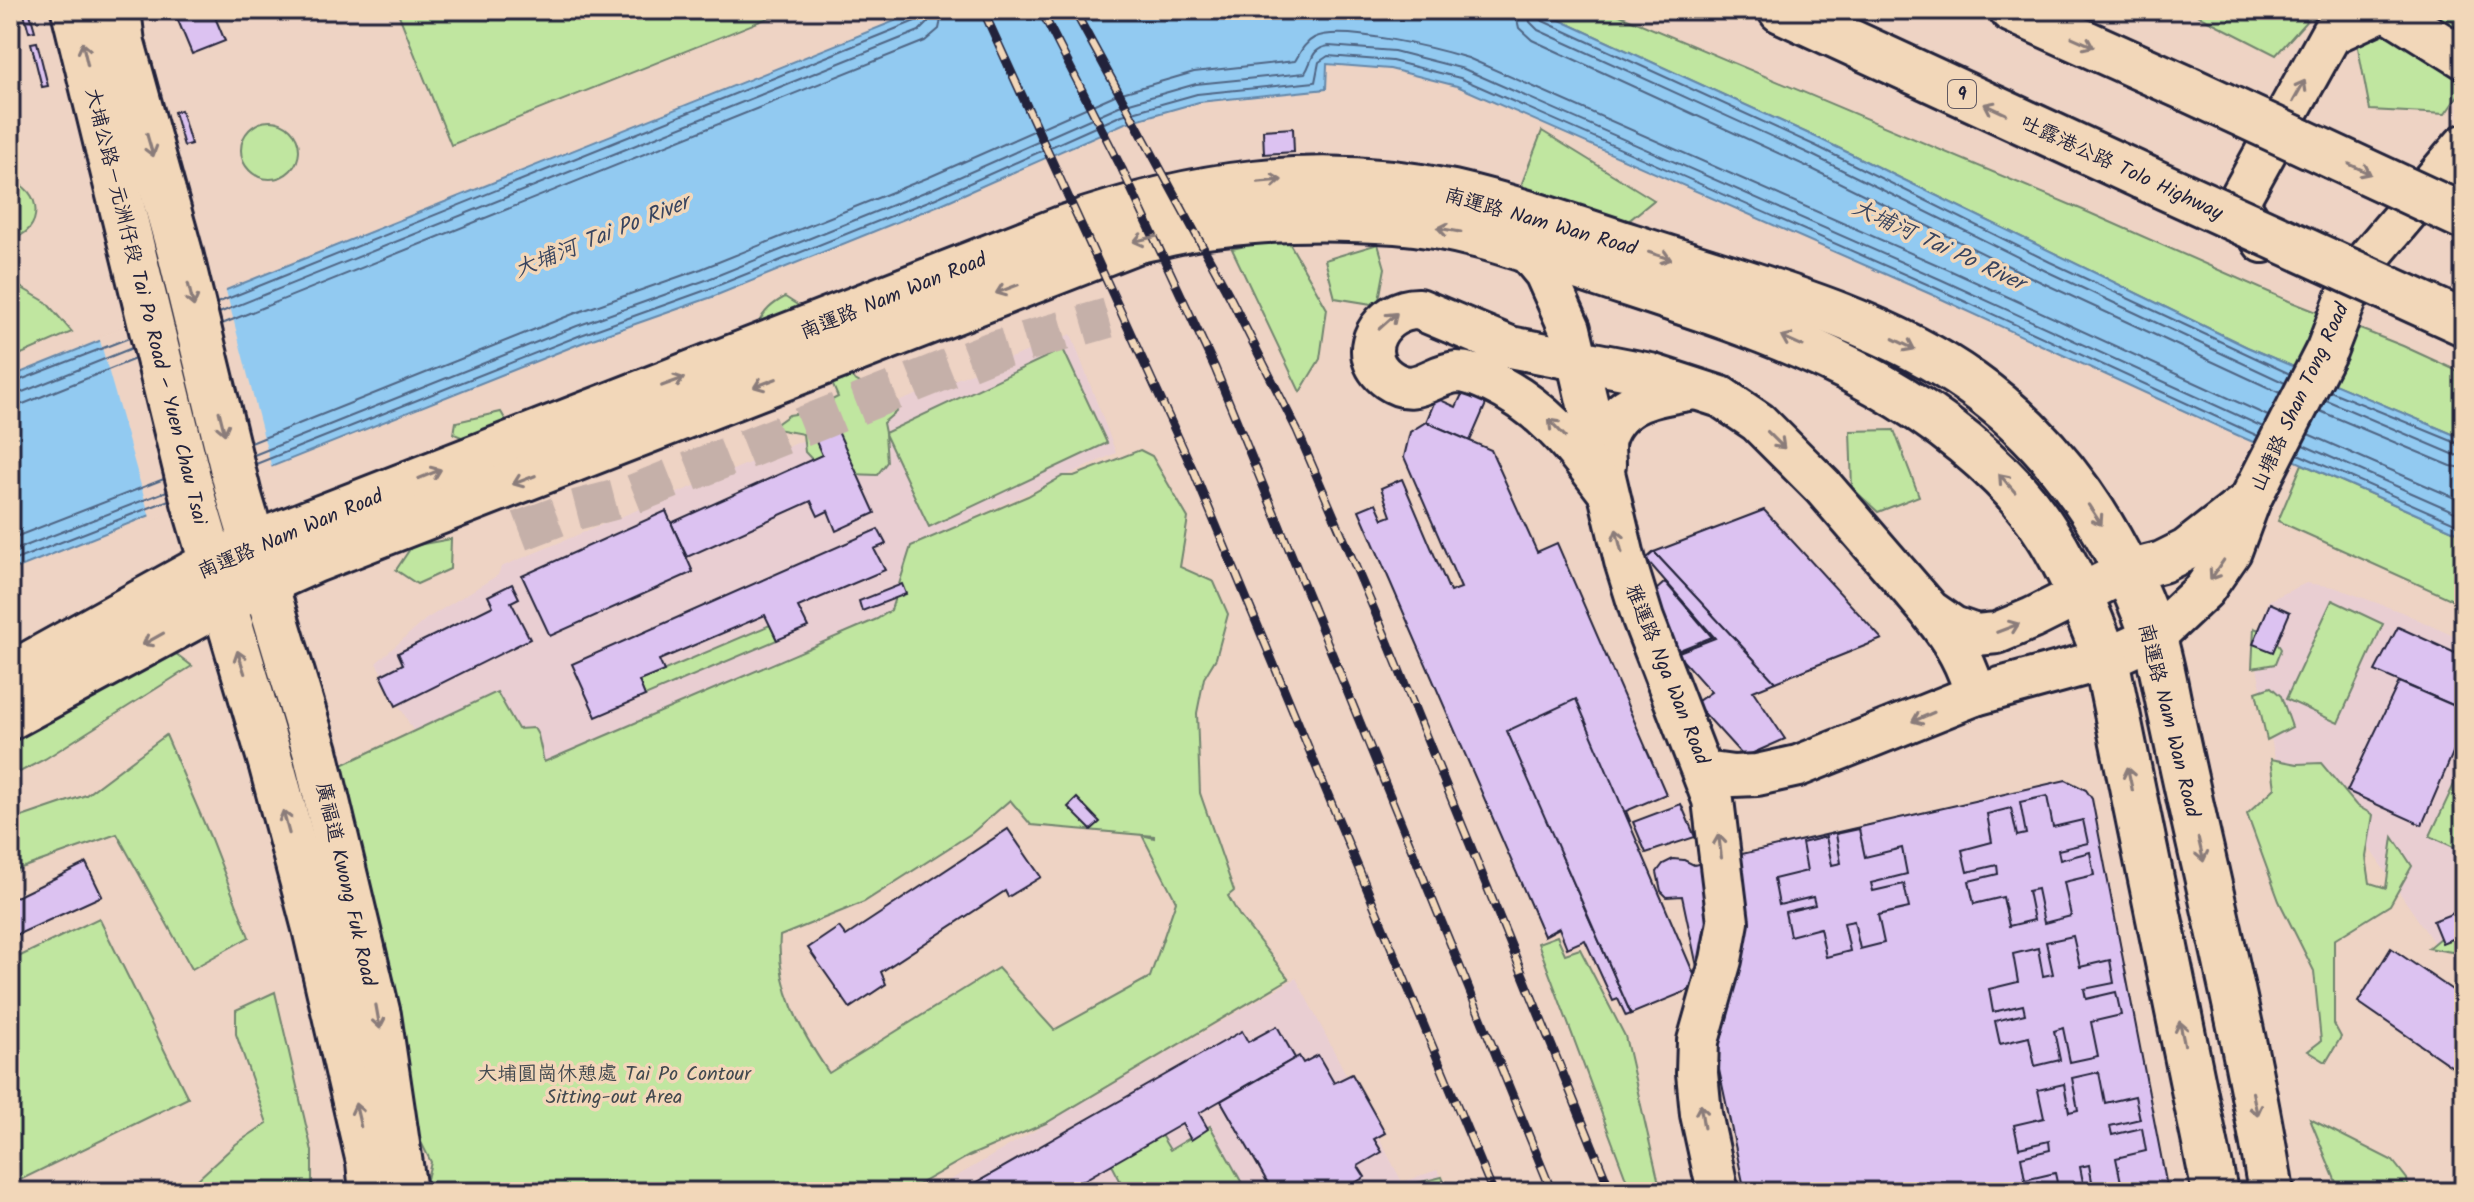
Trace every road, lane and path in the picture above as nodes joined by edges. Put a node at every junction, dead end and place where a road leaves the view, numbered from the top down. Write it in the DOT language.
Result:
graph roads {
  1 [pos="74,10"];
  2 [pos="118,10"];
  3 [pos="1781,10"];
  4 [pos="2012,10"];
  5 [pos="2385,10"];
  6 [pos="2464,58"];
  7 [pos="2464,145"];
  8 [pos="2464,217"];
  9 [pos="1525,249"];
  10 [pos="2348,294"];
  11 [pos="1558,297"];
  12 [pos="2464,323"];
  13 [pos="1510,347"];
  14 [pos="1578,361"];
  15 [pos="1699,388"];
  16 [pos="1606,489"];
  17 [pos="2250,500"];
  18 [pos="258,563"];
  19 [pos="2127,571"];
  20 [pos="216,583"];
  21 [pos="2081,594"];
  22 [pos="1930,611"];
  23 [pos="2154,637"];
  24 [pos="2106,659"];
  25 [pos="10,675"];
  26 [pos="1975,695"];
  27 [pos="10,717"];
  28 [pos="1704,772"];
  29 [pos="372,1192"];
  30 [pos="404,1192"];
  31 [pos="1718,1192"];
  32 [pos="2215,1192"];
  33 [pos="2271,1192"];
  20 -- 1 [label="main road, 大埔公路－元洲仔段 Tai Po Road – Yuen Chau Tsai, one-way"];
  2 -- 18 [label="main road, 大埔公路－元洲仔段 Tai Po Road – Yuen Chau Tsai, one-way"];
  12 -- 3 [label="main road, 吐露港公路 Tolo Highway / 9, one-way, bridge"];
  4 -- 8 [label="main road, one-way, bridge"];
  5 -- 6 [label="street, 山塘路 Shan Tong Road"];
  10 -- 5 [label="street, 山塘路 Shan Tong Road, one-way"];
  7 -- 10 [label="street, 山塘路 Shan Tong Road"];
  9 -- 11 [label="street, 雅運路 Nga Wan Road"];
  9 -- 18 [label="main road, 南運路 Nam Wan Road, one-way"];
  21 -- 9 [label="main road, 南運路 Nam Wan Road, one-way"];
  10 -- 17 [label="street, 山塘路 Shan Tong Road"];
  11 -- 13 [label="street"];
  11 -- 14 [label="street, 雅運路 Nga Wan Road"];
  13 -- 14 [label="street, 雅運路 Nga Wan Road"];
  16 -- 13 [label="street, 雅運路 Nga Wan Road, one-way"];
  14 -- 15 [label="street, 雅運路 Nga Wan Road"];
  14 -- 16 [label="street, 雅運路 Nga Wan Road"];
  15 -- 16 [label="street, 雅運路 Nga Wan Road"];
  15 -- 22 [label="street, 雅運路 Nga Wan Road, one-way"];
  28 -- 16 [label="street, 雅運路 Nga Wan Road, one-way"];
  17 -- 19 [label="street, 山塘路 Shan Tong Road"];
  17 -- 23 [label="street, 山塘路 Shan Tong Road, one-way"];
  18 -- 19 [label="main road, 南運路 Nam Wan Road, one-way"];
  18 -- 20 [label="main road, 南運路 Nam Wan Road"];
  18 -- 30 [label="main road, 廣福道 Kwong Fuk Road, one-way"];
  19 -- 21 [label="street, 雅運路 Nga Wan Road"];
  19 -- 23 [label="main road, 南運路 Nam Wan Road"];
  20 -- 25 [label="main road, 南運路 Nam Wan Road"];
  20 -- 27 [label="main road, 南運路 Nam Wan Road, one-way"];
  29 -- 20 [label="main road, 廣福道 Kwong Fuk Road, one-way"];
  22 -- 21 [label="street, 雅運路 Nga Wan Road, one-way"];
  21 -- 24 [label="main road, 南運路 Nam Wan Road"];
  22 -- 26 [label="street, 雅運路 Nga Wan Road"];
  23 -- 24 [label="street, 雅運路 Nga Wan Road"];
  23 -- 33 [label="main road, 南運路 Nam Wan Road, one-way"];
  24 -- 26 [label="street, 雅運路 Nga Wan Road"];
  32 -- 24 [label="main road, 南運路 Nam Wan Road, one-way"];
  26 -- 28 [label="street, 雅運路 Nga Wan Road, one-way"];
  31 -- 28 [label="street, one-way"];
}
